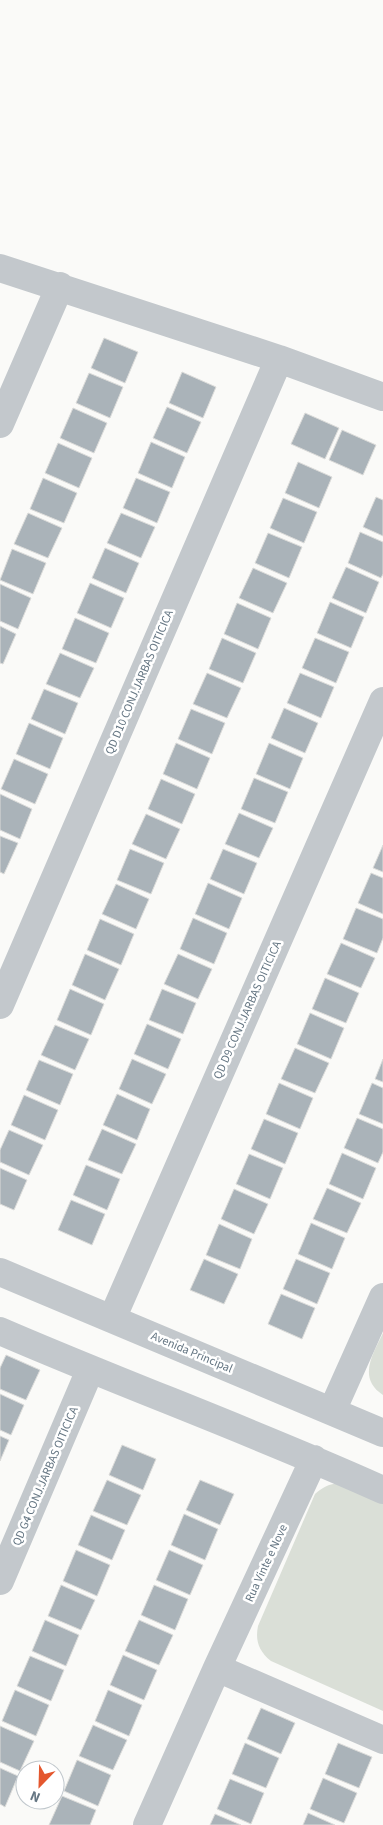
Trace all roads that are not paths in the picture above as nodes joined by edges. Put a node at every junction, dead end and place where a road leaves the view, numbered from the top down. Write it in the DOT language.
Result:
graph roads {
  1 [pos="0,268"];
  2 [pos="60,286"];
  3 [pos="279,359"];
  4 [pos="383,397"];
  5 [pos="0,424"];
  6 [pos="383,701"];
  7 [pos="0,1005"];
  8 [pos="0,1272"];
  9 [pos="383,1297"];
  10 [pos="112,1319"];
  11 [pos="0,1331"];
  12 [pos="90,1370"];
  13 [pos="332,1411"];
  14 [pos="383,1433"];
  15 [pos="314,1459"];
  16 [pos="383,1490"];
  17 [pos="0,1581"];
  18 [pos="217,1668"];
  19 [pos="383,1740"];
  20 [pos="147,1825"];
  1 -- 2 [label="street"];
  2 -- 3 [label="street"];
  2 -- 5 [label="street"];
  3 -- 4 [label="street"];
  3 -- 7 [label="street, QD D10 CONJ.JARBAS OITICICA"];
  6 -- 10 [label="street, QD D9 CONJ.JARBAS OITICICA"];
  8 -- 10 [label="street, Avenida Principal"];
  9 -- 13 [label="street"];
  10 -- 13 [label="street, Avenida Principal"];
  11 -- 12 [label="street"];
  12 -- 15 [label="street"];
  12 -- 17 [label="street, QD G4 CONJ.JARBAS OITICICA"];
  13 -- 14 [label="street, Avenida Principal"];
  15 -- 16 [label="street"];
  15 -- 18 [label="street, Rua Vinte e Nove"];
  18 -- 19 [label="street"];
  18 -- 20 [label="street, Rua Vinte e Nove"];
}
